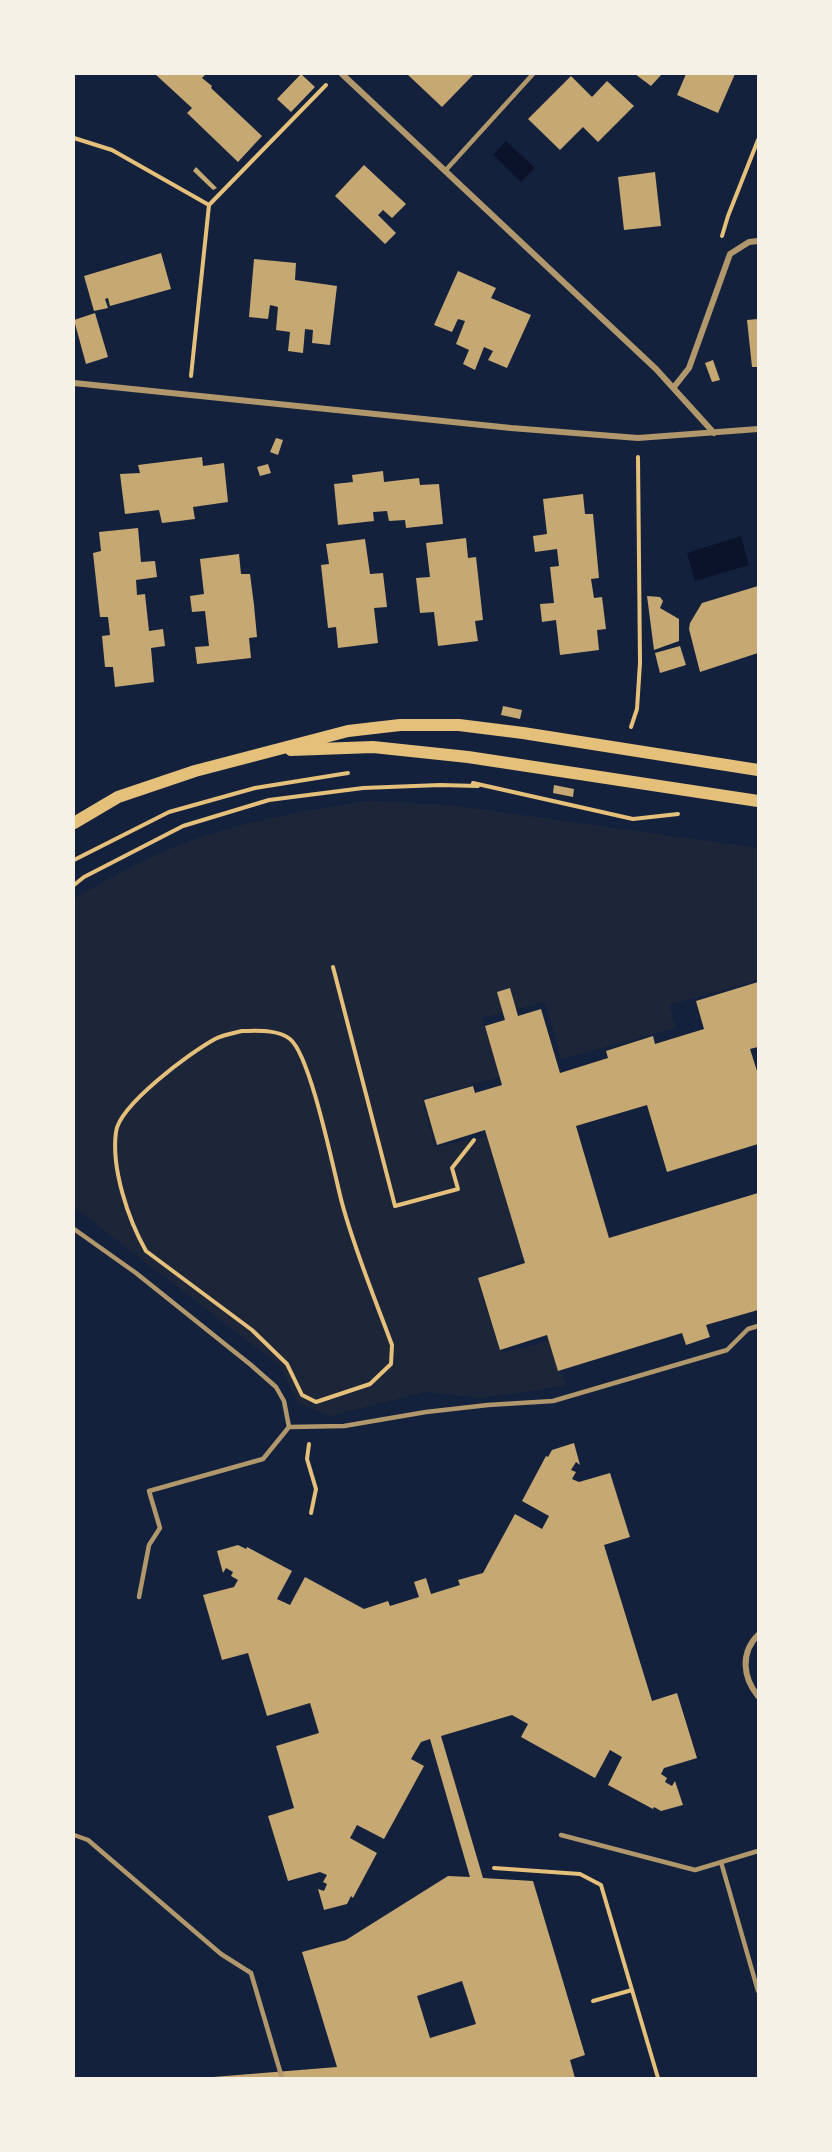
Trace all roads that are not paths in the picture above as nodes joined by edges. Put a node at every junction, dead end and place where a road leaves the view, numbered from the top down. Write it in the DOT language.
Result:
graph roads {
  1 [pos="342,74"];
  2 [pos="533,74"];
  3 [pos="445,171"];
  4 [pos="759,241"];
  5 [pos="74,383"];
  6 [pos="674,387"];
  7 [pos="759,429"];
  8 [pos="714,433"];
  9 [pos="266,751"];
  10 [pos="759,770"];
  11 [pos="759,801"];
  12 [pos="74,824"];
  13 [pos="74,1229"];
  14 [pos="759,1326"];
  15 [pos="289,1427"];
  16 [pos="139,1597"];
  17 [pos="759,1635"];
  18 [pos="759,1696"];
  19 [pos="74,1834"];
  20 [pos="561,1835"];
  21 [pos="759,1851"];
  22 [pos="721,1862"];
  23 [pos="759,1991"];
  24 [pos="282,2079"];
  1 -- 3 [label="street"];
  2 -- 3 [label="lane"];
  3 -- 6 [label="street"];
  4 -- 6 [label="street"];
  5 -- 8 [label="street"];
  6 -- 8 [label="street"];
  7 -- 8 [label="street"];
  9 -- 10 [label="main road"];
  9 -- 11 [label="main road"];
  9 -- 12 [label="main road"];
  13 -- 15 [label="lane"];
  14 -- 15 [label="lane"];
  15 -- 16 [label="lane"];
  17 -- 18 [label="street"];
  19 -- 24 [label="lane"];
  20 -- 22 [label="lane"];
  21 -- 22 [label="lane"];
  22 -- 23 [label="lane"];
}
